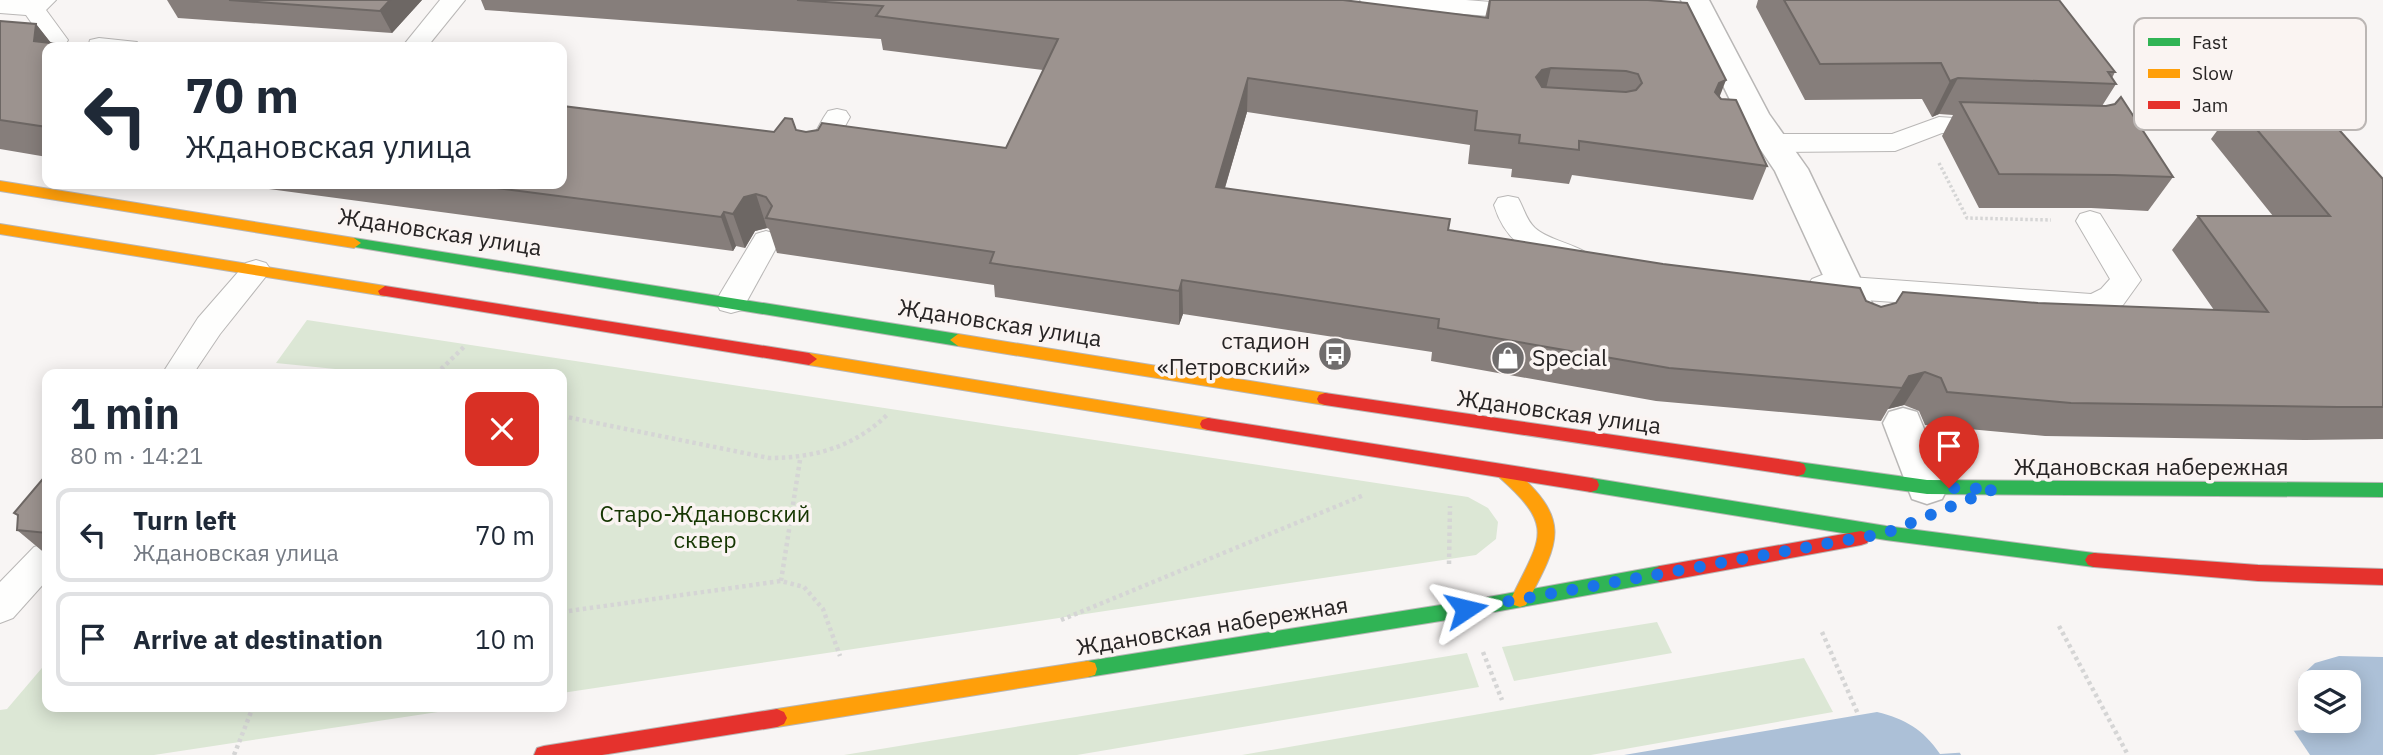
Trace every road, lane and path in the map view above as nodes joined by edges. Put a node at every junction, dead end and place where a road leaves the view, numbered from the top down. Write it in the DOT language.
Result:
graph roads {
  1 [pos="453,0"];
  2 [pos="1372,0"];
  3 [pos="38,4"];
  4 [pos="0,6"];
  5 [pos="1547,14"];
  6 [pos="1695,17"];
  7 [pos="55,40"];
  8 [pos="418,42"];
  9 [pos="837,117"];
  10 [pos="1730,125"];
  11 [pos="2018,127"];
  12 [pos="1923,131"];
  13 [pos="1768,136"];
  14 [pos="816,155"];
  15 [pos="0,186"];
  16 [pos="1508,205"];
  17 [pos="2090,221"];
  18 [pos="0,229"];
  19 [pos="766,241"];
  20 [pos="1604,265"];
  21 [pos="256,270"];
  22 [pos="1797,284"];
  23 [pos="1846,288"];
  24 [pos="731,302"];
  25 [pos="1863,324"];
  26 [pos="469,343"];
  27 [pos="180,369"];
  28 [pos="441,369"];
  29 [pos="892,409"];
  30 [pos="567,417"];
  31 [pos="1903,423"];
  32 [pos="800,460"];
  33 [pos="1505,472"];
  34 [pos="1994,489"];
  35 [pos="2383,490"];
  36 [pos="1376,491"];
  37 [pos="1450,500"];
  38 [pos="1934,504"];
  39 [pos="1886,533"];
  40 [pos="42,561"];
  41 [pos="1449,565"];
  42 [pos="2383,577"];
  43 [pos="781,581"];
  44 [pos="1520,599"];
  45 [pos="0,607"];
  46 [pos="567,611"];
  47 [pos="1053,624"];
  48 [pos="2059,626"];
  49 [pos="1822,632"];
  50 [pos="1482,652"];
  51 [pos="841,661"];
  52 [pos="1502,700"];
  53 [pos="251,712"];
  54 [pos="1858,714"];
  55 [pos="234,755"];
  56 [pos="544,755"];
  57 [pos="2128,755"];
  1 -- 8 [label="lane"];
  2 -- 5 [label="lane"];
  3 -- 4 [label="lane"];
  3 -- 7 [label="lane"];
  6 -- 13 [label="street"];
  9 -- 14 [label="lane"];
  10 -- 13 [label="lane"];
  11 -- 12 [label="lane"];
  12 -- 13 [label="lane"];
  12 -- 17 [label="path"];
  13 -- 23 [label="street"];
  15 -- 24 [label="main road, Ждановская улица"];
  16 -- 20 [label="lane"];
  17 -- 23 [label="lane"];
  18 -- 21 [label="main road"];
  19 -- 24 [label="lane"];
  21 -- 27 [label="lane"];
  21 -- 33 [label="main road"];
  22 -- 23 [label="lane"];
  23 -- 25 [label="street"];
  24 -- 38 [label="main road, Ждановская улица"];
  26 -- 28 [label="path"];
  29 -- 32 [label="path"];
  30 -- 32 [label="path"];
  31 -- 38 [label="street"];
  32 -- 43 [label="path"];
  33 -- 39 [label="main road"];
  33 -- 44 [label="main road"];
  34 -- 35 [label="main road, Ждановская набережная"];
  34 -- 38 [label="main road, Ждановская улица"];
  34 -- 38 [label="main road, Ждановская набережная"];
  36 -- 47 [label="path"];
  37 -- 41 [label="path"];
  38 -- 39 [label="main road, Ждановская набережная"];
  39 -- 42 [label="main road, Ждановская набережная"];
  39 -- 44 [label="main road, Ждановская набережная"];
  40 -- 45 [label="lane"];
  43 -- 46 [label="path"];
  43 -- 51 [label="path"];
  44 -- 56 [label="main road, Ждановская набережная"];
  48 -- 57 [label="path"];
  49 -- 54 [label="path"];
  50 -- 52 [label="path"];
  53 -- 55 [label="path"];
}
